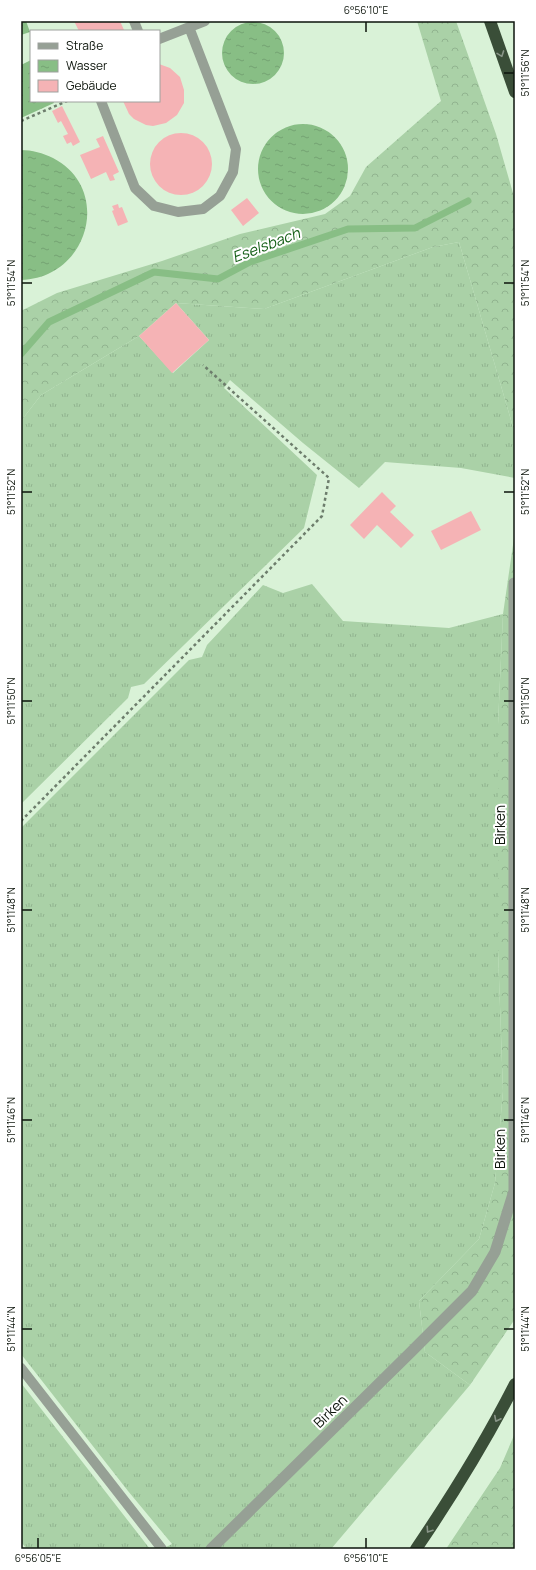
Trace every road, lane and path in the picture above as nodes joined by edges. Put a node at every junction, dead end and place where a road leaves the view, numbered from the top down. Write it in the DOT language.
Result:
graph roads {
  1 [pos="205,21"];
  2 [pos="490,21"];
  3 [pos="189,27"];
  4 [pos="160,39"];
  5 [pos="515,92"];
  6 [pos="65,102"];
  7 [pos="102,102"];
  8 [pos="21,121"];
  9 [pos="203,364"];
  10 [pos="514,583"];
  11 [pos="21,821"];
  12 [pos="21,1368"];
  13 [pos="515,1384"];
  14 [pos="162,1549"];
  15 [pos="211,1549"];
  16 [pos="416,1549"];
  1 -- 3 [label="lane"];
  2 -- 5 [label="highway, one-way"];
  3 -- 4 [label="lane"];
  3 -- 7 [label="lane"];
  6 -- 8 [label="path"];
  9 -- 11 [label="path"];
  10 -- 15 [label="street, Birken"];
  12 -- 14 [label="lane"];
  13 -- 16 [label="highway, one-way"];
}
